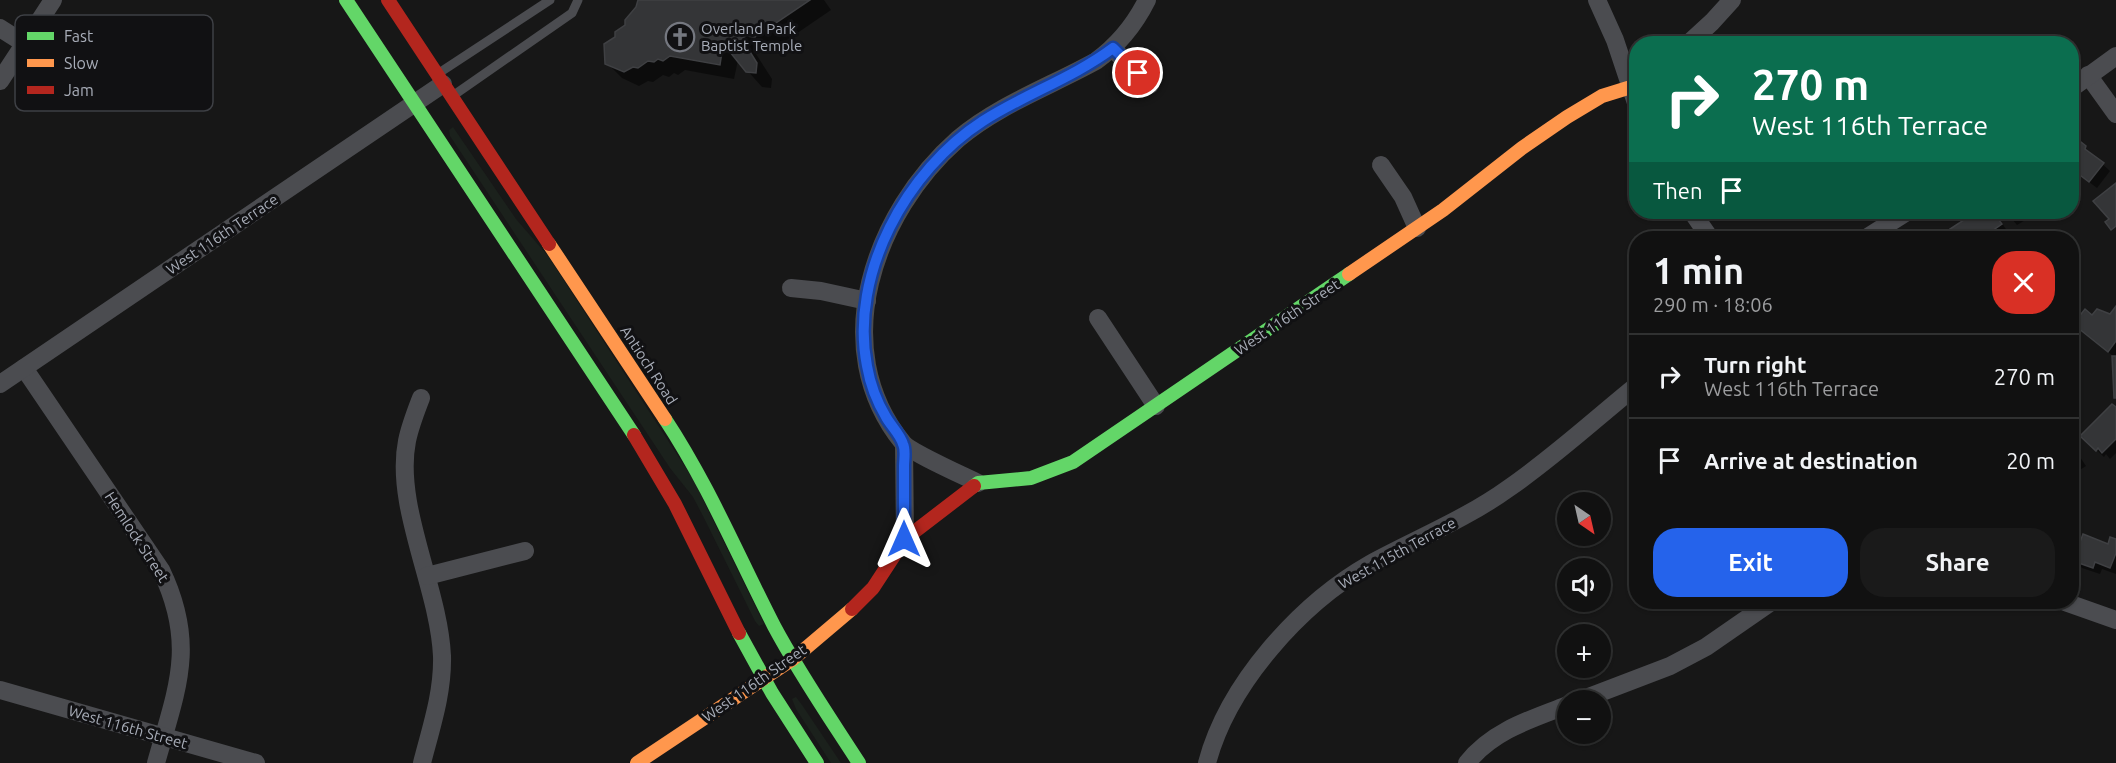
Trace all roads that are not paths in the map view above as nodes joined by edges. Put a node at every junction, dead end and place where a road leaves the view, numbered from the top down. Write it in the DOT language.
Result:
graph roads {
  1 [pos="52,0"];
  2 [pos="346,0"];
  3 [pos="388,0"];
  4 [pos="550,0"];
  5 [pos="578,0"];
  6 [pos="1147,0"];
  7 [pos="1597,0"];
  8 [pos="1731,0"];
  9 [pos="42,15"];
  10 [pos="0,28"];
  11 [pos="1697,36"];
  12 [pos="15,38"];
  13 [pos="1113,48"];
  14 [pos="2116,56"];
  15 [pos="15,58"];
  16 [pos="1629,75"];
  17 [pos="2088,75"];
  18 [pos="0,81"];
  19 [pos="2079,82"];
  20 [pos="444,85"];
  21 [pos="1150,85"];
  22 [pos="1629,91"];
  23 [pos="415,104"];
  24 [pos="2116,114"];
  25 [pos="1381,165"];
  26 [pos="1896,219"];
  27 [pos="1417,228"];
  28 [pos="1877,231"];
  29 [pos="792,288"];
  30 [pos="867,301"];
  31 [pos="1098,318"];
  32 [pos="24,368"];
  33 [pos="0,384"];
  34 [pos="1629,392"];
  35 [pos="421,398"];
  36 [pos="1156,406"];
  37 [pos="904,445"];
  38 [pos="978,483"];
  39 [pos="904,539"];
  40 [pos="525,551"];
  41 [pos="427,576"];
  42 [pos="2079,607"];
  43 [pos="1761,609"];
  44 [pos="2116,620"];
  45 [pos="794,659"];
  46 [pos="764,679"];
  47 [pos="0,690"];
  48 [pos="1606,690"];
  49 [pos="1557,709"];
  50 [pos="163,737"];
  51 [pos="156,763"];
  52 [pos="256,763"];
  53 [pos="422,763"];
  54 [pos="637,763"];
  55 [pos="817,763"];
  56 [pos="859,763"];
  57 [pos="1207,763"];
  58 [pos="1467,763"];
  1 -- 9 [label="street"];
  2 -- 23 [label="main road"];
  3 -- 20 [label="main road, Antioch Road"];
  4 -- 20 [label="lane"];
  5 -- 20 [label="lane"];
  6 -- 13 [label="street"];
  7 -- 16 [label="street"];
  8 -- 11 [label="street"];
  10 -- 12 [label="street"];
  13 -- 21 [label="street"];
  13 -- 30 [label="street"];
  14 -- 17 [label="street"];
  15 -- 18 [label="street"];
  17 -- 19 [label="street"];
  17 -- 24 [label="street"];
  20 -- 23 [label="street, West 116th Terrace"];
  20 -- 45 [label="main road, Antioch Road"];
  22 -- 27 [label="main road, West 116th Street"];
  23 -- 32 [label="street, West 116th Terrace"];
  23 -- 46 [label="main road"];
  25 -- 27 [label="street"];
  26 -- 28 [label="street"];
  27 -- 36 [label="main road, West 116th Street"];
  29 -- 30 [label="street"];
  30 -- 37 [label="street"];
  31 -- 36 [label="street"];
  32 -- 33 [label="street, West 116th Terrace"];
  32 -- 50 [label="street, Hemlock Street"];
  34 -- 57 [label="street, West 115th Terrace"];
  35 -- 41 [label="street"];
  36 -- 38 [label="main road, West 116th Street"];
  37 -- 38 [label="street"];
  37 -- 39 [label="street"];
  38 -- 39 [label="main road, West 116th Street"];
  39 -- 45 [label="main road, West 116th Street"];
  40 -- 41 [label="street"];
  41 -- 53 [label="street"];
  42 -- 44 [label="street"];
  43 -- 48 [label="street"];
  45 -- 46 [label="main road, West 116th Street"];
  45 -- 56 [label="main road, Antioch Road"];
  46 -- 54 [label="main road, West 116th Street"];
  46 -- 55 [label="main road"];
  47 -- 50 [label="street, West 116th Street"];
  49 -- 58 [label="street"];
  50 -- 51 [label="street, Hemlock Street"];
  50 -- 52 [label="street, West 116th Street"];
}
